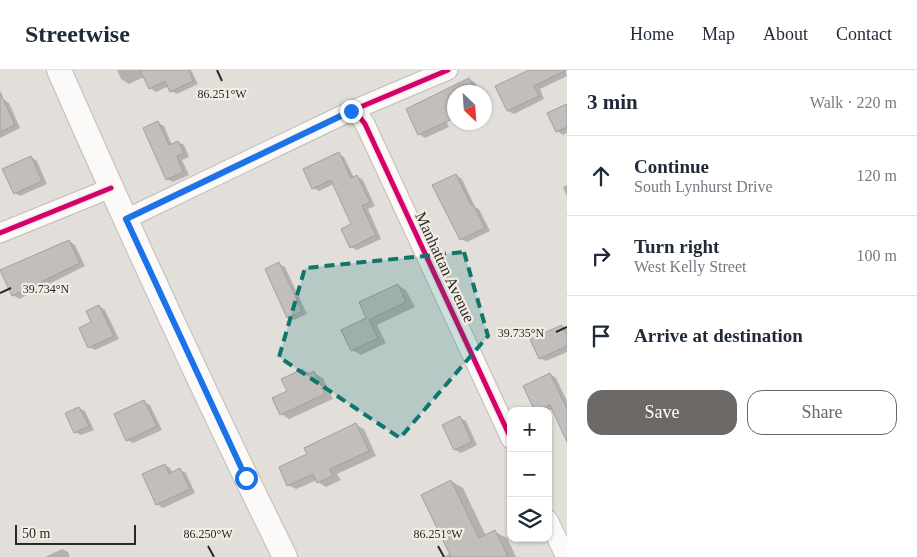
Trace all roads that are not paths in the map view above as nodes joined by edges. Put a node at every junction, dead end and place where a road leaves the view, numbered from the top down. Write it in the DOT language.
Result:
graph roads {
  1 [pos="59,70"];
  2 [pos="448,70"];
  3 [pos="351,111"];
  4 [pos="111,188"];
  5 [pos="126,219"];
  6 [pos="0,232"];
  7 [pos="507,430"];
  8 [pos="552,528"];
  9 [pos="285,557"];
  10 [pos="566,557"];
  1 -- 4 [label="main road"];
  2 -- 3 [label="street"];
  3 -- 5 [label="street"];
  3 -- 7 [label="street, Manhattan Avenue"];
  4 -- 5 [label="main road"];
  4 -- 6 [label="street"];
  5 -- 9 [label="main road"];
  8 -- 10 [label="street"];
}
